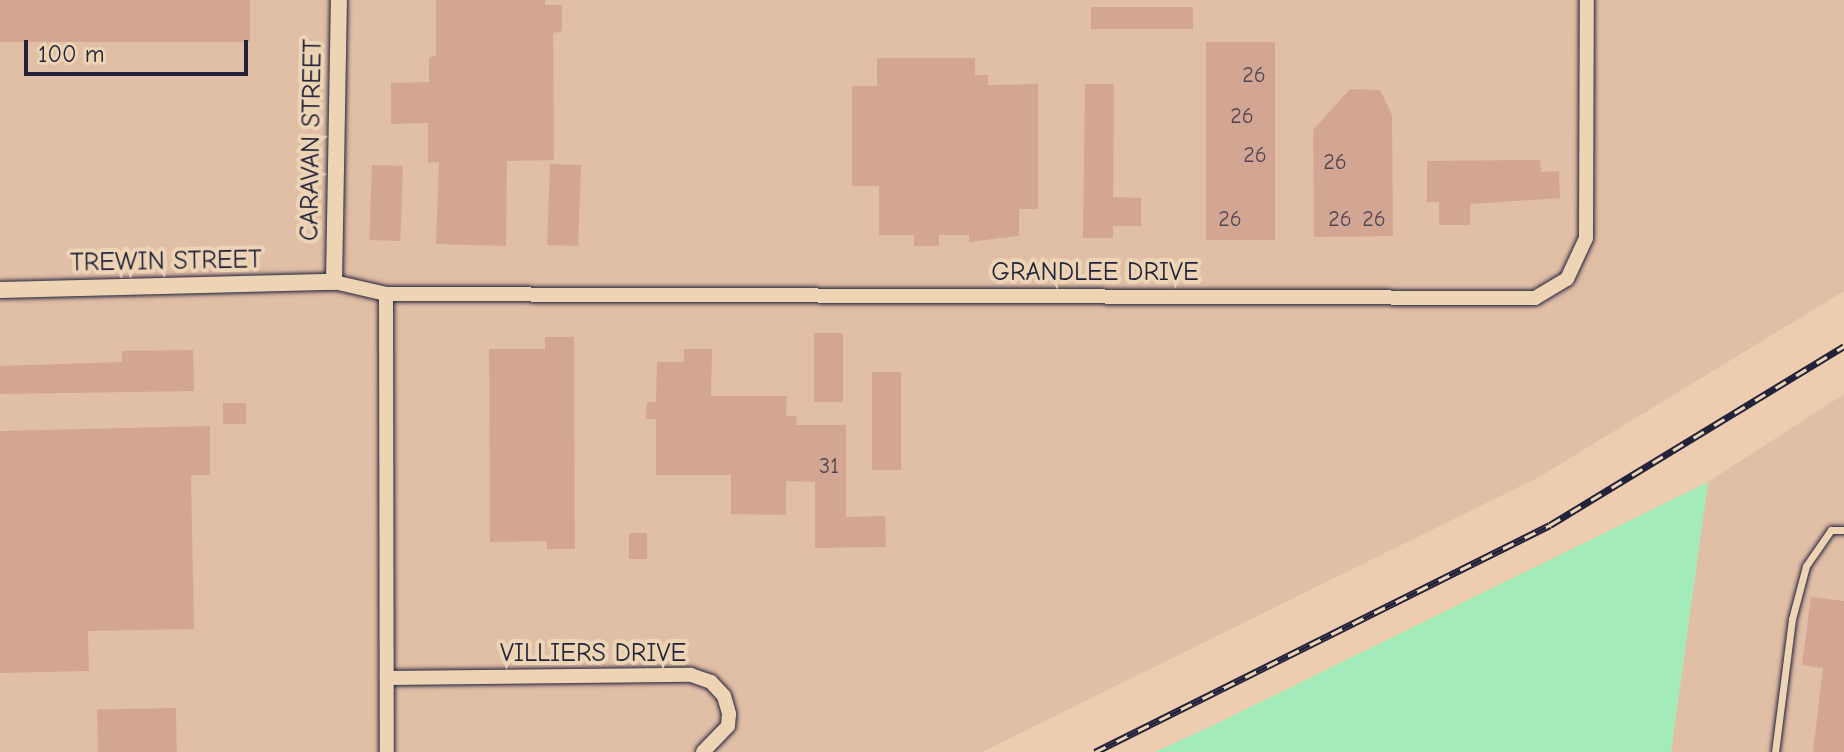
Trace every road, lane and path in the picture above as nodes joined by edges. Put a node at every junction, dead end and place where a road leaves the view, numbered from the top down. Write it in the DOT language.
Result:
graph roads {
  1 [pos="339,0"];
  2 [pos="1587,0"];
  3 [pos="334,282"];
  4 [pos="0,290"];
  5 [pos="386,294"];
  6 [pos="1844,530"];
  7 [pos="388,678"];
  8 [pos="387,752"];
  9 [pos="703,752"];
  10 [pos="1775,752"];
  1 -- 3 [label="street, CARAVAN STREET"];
  2 -- 5 [label="street, GRANDLEE DRIVE"];
  3 -- 4 [label="street, TREWIN STREET"];
  3 -- 5 [label="street, GRANDLEE DRIVE"];
  5 -- 7 [label="street"];
  6 -- 10 [label="lane"];
  7 -- 8 [label="street"];
  7 -- 9 [label="street, VILLIERS DRIVE"];
}
